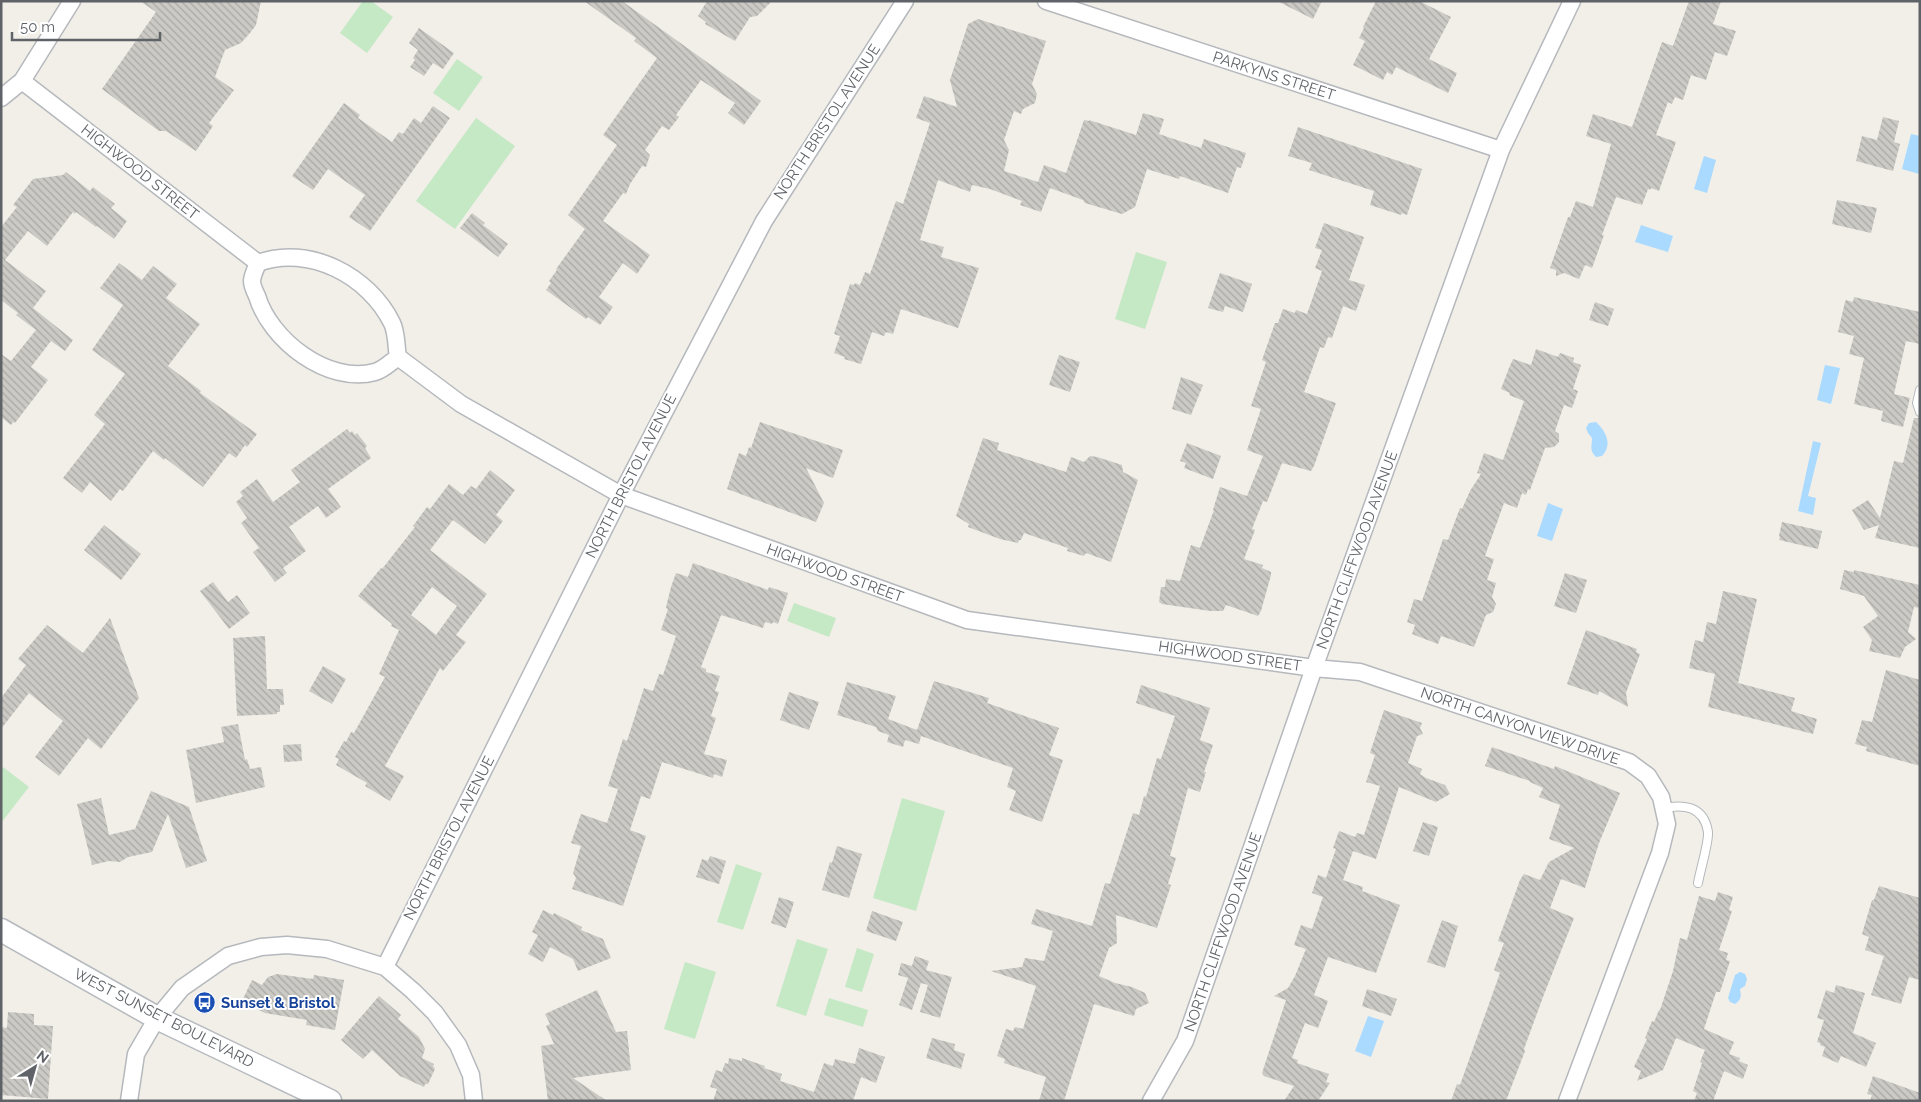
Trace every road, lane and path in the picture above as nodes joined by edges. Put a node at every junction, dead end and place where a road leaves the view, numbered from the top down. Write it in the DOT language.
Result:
graph roads {
  1 [pos="72,1"];
  2 [pos="905,1"];
  3 [pos="1046,1"];
  4 [pos="1572,1"];
  5 [pos="22,82"];
  6 [pos="1,98"];
  7 [pos="1501,150"];
  8 [pos="258,263"];
  9 [pos="398,357"];
  10 [pos="1920,390"];
  11 [pos="1920,412"];
  12 [pos="621,495"];
  13 [pos="1314,668"];
  14 [pos="1663,808"];
  15 [pos="1698,883"];
  16 [pos="1,930"];
  17 [pos="385,966"];
  18 [pos="157,1018"];
  19 [pos="130,1101"];
  20 [pos="330,1101"];
  21 [pos="474,1101"];
  22 [pos="1151,1101"];
  23 [pos="1567,1101"];
  1 -- 5 [label="street"];
  2 -- 12 [label="street, NORTH BRISTOL AVENUE"];
  3 -- 7 [label="street, PARKYNS STREET"];
  4 -- 7 [label="street, NORTH CLIFFWOOD AVENUE"];
  5 -- 6 [label="street"];
  5 -- 8 [label="street, HIGHWOOD STREET"];
  7 -- 13 [label="street, NORTH CLIFFWOOD AVENUE"];
  8 -- 9 [label="street"];
  8 -- 9 [label="street"];
  9 -- 12 [label="street, HIGHWOOD STREET"];
  10 -- 11 [label="lane"];
  12 -- 13 [label="street, HIGHWOOD STREET"];
  12 -- 17 [label="street, NORTH BRISTOL AVENUE"];
  13 -- 14 [label="street, NORTH CANYON VIEW DRIVE"];
  13 -- 22 [label="street, NORTH CLIFFWOOD AVENUE"];
  14 -- 15 [label="lane"];
  14 -- 23 [label="street, NORTH CANYON VIEW DRIVE"];
  16 -- 18 [label="main road, WEST SUNSET BOULEVARD"];
  17 -- 18 [label="street"];
  17 -- 21 [label="street"];
  18 -- 19 [label="street"];
  18 -- 20 [label="main road, WEST SUNSET BOULEVARD"];
}
